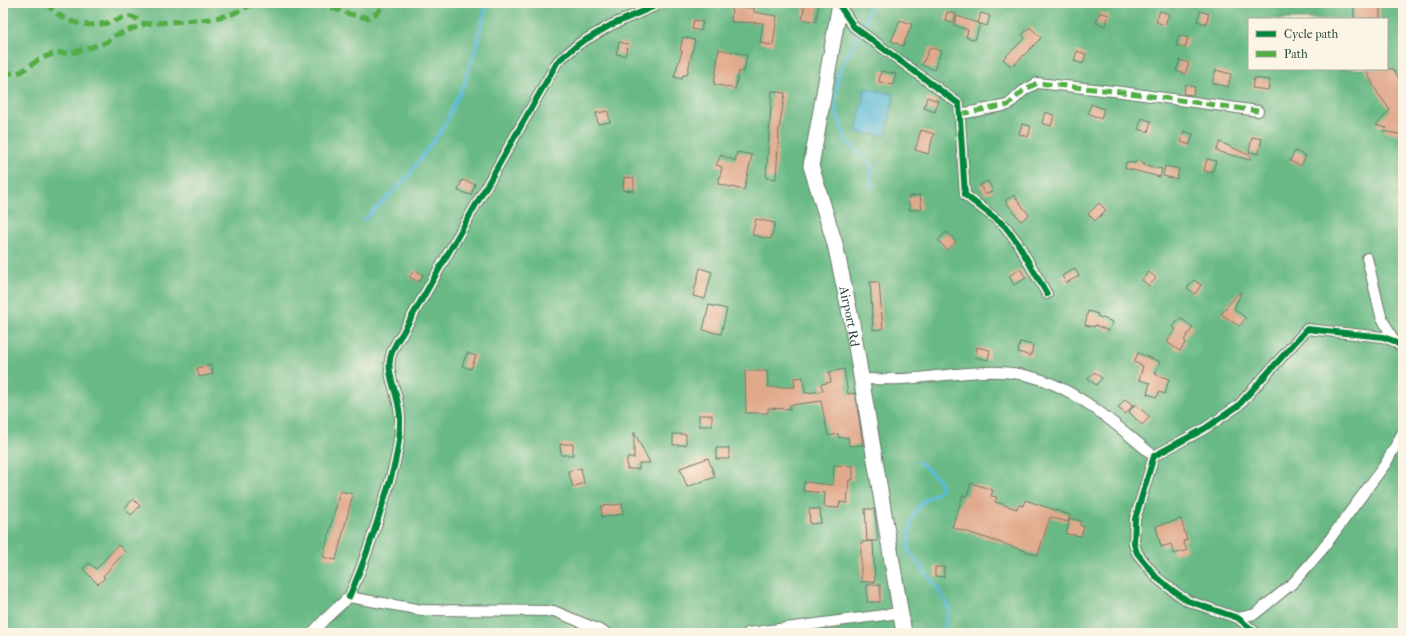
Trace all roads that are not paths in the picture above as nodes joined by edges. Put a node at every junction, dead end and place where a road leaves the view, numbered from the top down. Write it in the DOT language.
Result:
graph roads {
  1 [pos="662,3"];
  2 [pos="840,4"];
  3 [pos="1258,111"];
  4 [pos="960,114"];
  5 [pos="1367,258"];
  6 [pos="1047,294"];
  7 [pos="1394,341"];
  8 [pos="1403,348"];
  9 [pos="861,379"];
  10 [pos="1403,432"];
  11 [pos="1154,456"];
  12 [pos="349,598"];
  13 [pos="899,613"];
  14 [pos="1238,618"];
  15 [pos="312,633"];
  16 [pos="607,633"];
  17 [pos="748,633"];
  18 [pos="904,633"];
  19 [pos="1256,633"];
  1 -- 12 [label="street"];
  2 -- 4 [label="street"];
  2 -- 9 [label="main road, Airport Rd"];
  3 -- 4 [label="street"];
  4 -- 6 [label="street"];
  5 -- 7 [label="street"];
  7 -- 8 [label="street"];
  7 -- 11 [label="street"];
  9 -- 11 [label="street"];
  9 -- 13 [label="main road, Airport Rd"];
  10 -- 14 [label="street"];
  11 -- 14 [label="street"];
  12 -- 15 [label="street"];
  12 -- 16 [label="street"];
  13 -- 17 [label="street"];
  13 -- 18 [label="main road, Airport Rd"];
  14 -- 19 [label="street"];
}
